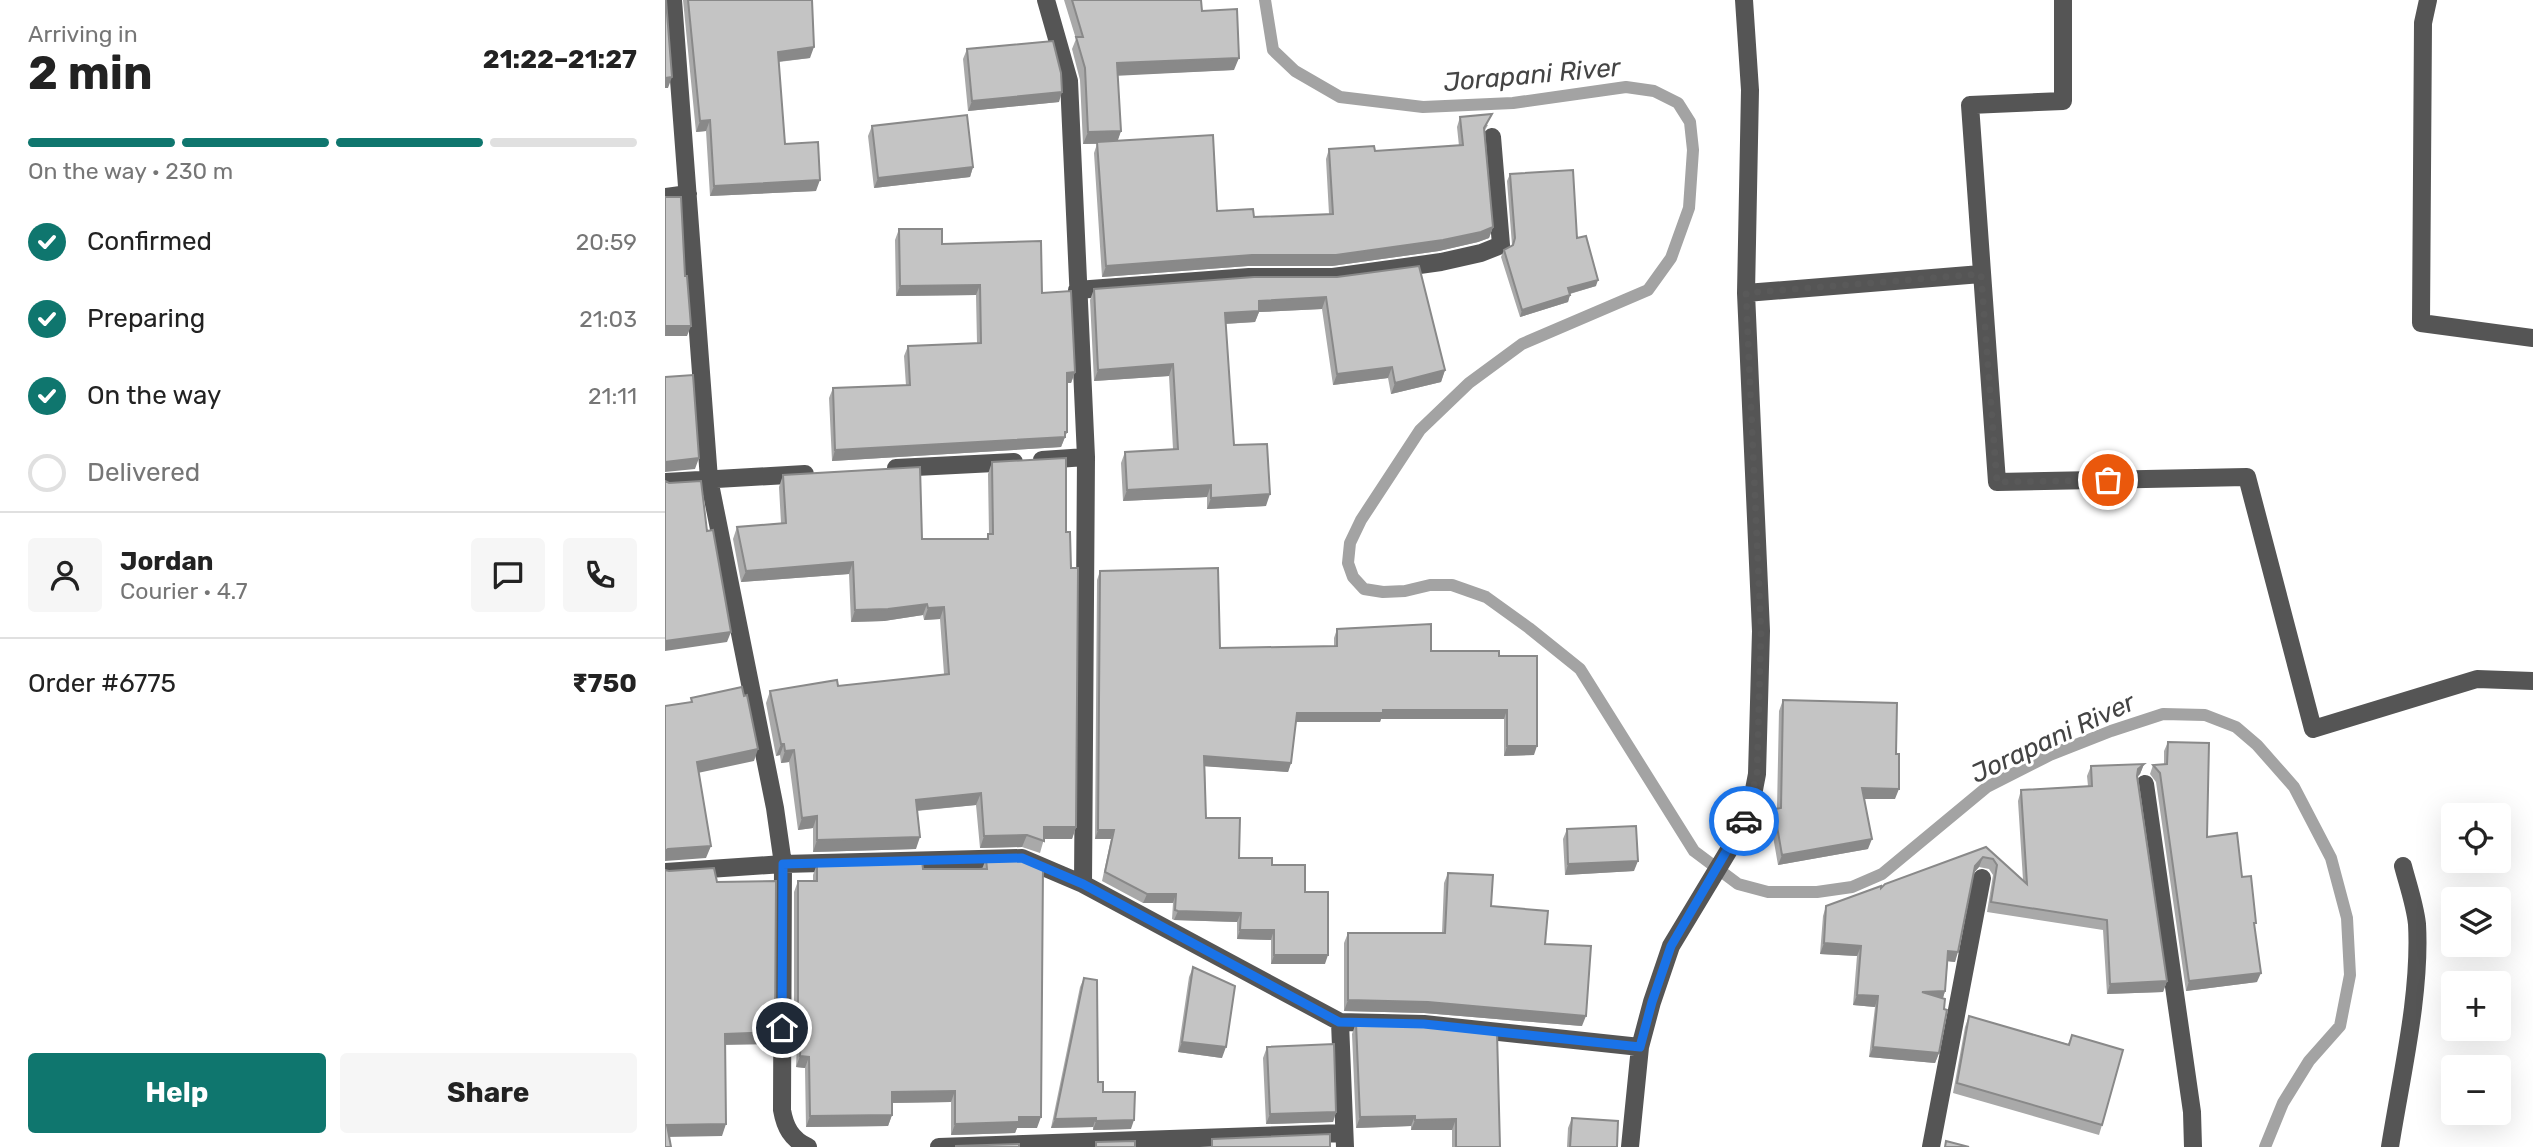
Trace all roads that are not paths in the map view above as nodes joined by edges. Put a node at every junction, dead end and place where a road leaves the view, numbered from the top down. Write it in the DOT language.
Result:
graph roads {
  1 [pos="673,0"];
  2 [pos="1046,0"];
  3 [pos="1744,0"];
  4 [pos="2063,0"];
  5 [pos="2428,0"];
  6 [pos="1492,137"];
  7 [pos="688,194"];
  8 [pos="665,197"];
  9 [pos="1981,274"];
  10 [pos="1077,290"];
  11 [pos="1746,293"];
  12 [pos="2533,338"];
  13 [pos="1086,457"];
  14 [pos="877,470"];
  15 [pos="821,473"];
  16 [pos="709,479"];
  17 [pos="665,482"];
  18 [pos="2533,681"];
  19 [pos="2145,784"];
  20 [pos="783,864"];
  21 [pos="2403,866"];
  22 [pos="665,872"];
  23 [pos="1982,878"];
  24 [pos="1083,884"];
  25 [pos="1339,1022"];
  26 [pos="1640,1047"];
  27 [pos="1345,1140"];
  28 [pos="808,1147"];
  29 [pos="939,1147"];
  30 [pos="1630,1147"];
  31 [pos="1931,1147"];
  32 [pos="2193,1147"];
  33 [pos="2390,1147"];
  1 -- 7 [label="street"];
  2 -- 10 [label="street"];
  3 -- 11 [label="street"];
  4 -- 9 [label="street"];
  5 -- 12 [label="street"];
  6 -- 10 [label="street"];
  7 -- 8 [label="street"];
  7 -- 16 [label="street"];
  9 -- 11 [label="street"];
  9 -- 18 [label="street"];
  10 -- 13 [label="street"];
  11 -- 26 [label="street"];
  13 -- 14 [label="street"];
  13 -- 24 [label="street"];
  15 -- 16 [label="street"];
  16 -- 17 [label="street"];
  16 -- 20 [label="street"];
  19 -- 32 [label="street"];
  20 -- 22 [label="street"];
  20 -- 24 [label="street"];
  20 -- 28 [label="street"];
  21 -- 33 [label="street"];
  23 -- 31 [label="street"];
  24 -- 25 [label="street"];
  25 -- 26 [label="street"];
  25 -- 27 [label="street"];
  26 -- 30 [label="street"];
  27 -- 29 [label="street"];
}
